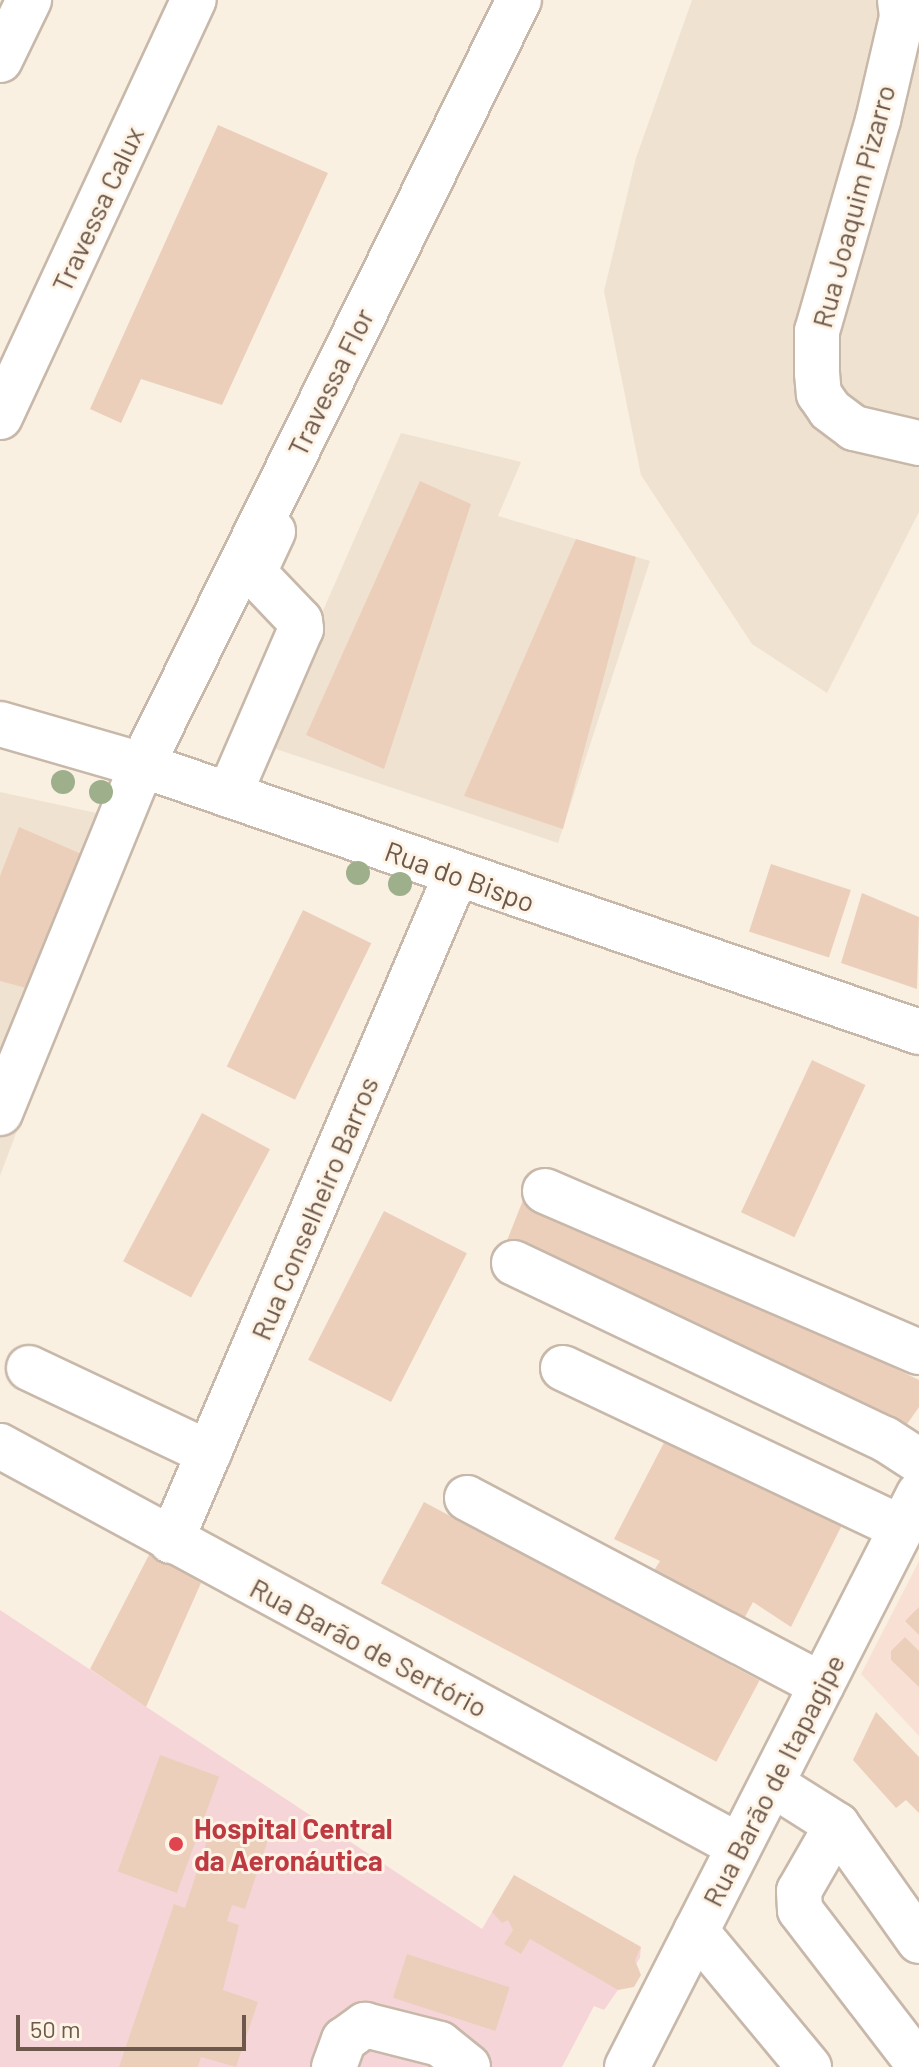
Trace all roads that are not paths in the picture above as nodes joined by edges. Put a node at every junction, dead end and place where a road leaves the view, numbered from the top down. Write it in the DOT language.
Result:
graph roads {
  1 [pos="29,0"];
  2 [pos="194,0"];
  3 [pos="519,0"];
  4 [pos="900,0"];
  5 [pos="0,60"];
  6 [pos="0,417"];
  7 [pos="919,443"];
  8 [pos="302,470"];
  9 [pos="0,724"];
  10 [pos="142,765"];
  11 [pos="229,795"];
  12 [pos="456,875"];
  13 [pos="919,1032"];
  14 [pos="0,1113"];
  15 [pos="545,1191"];
  16 [pos="514,1263"];
  17 [pos="919,1352"];
  18 [pos="29,1368"];
  19 [pos="563,1368"];
  20 [pos="0,1446"];
  21 [pos="209,1453"];
  22 [pos="919,1461"];
  23 [pos="467,1498"];
  24 [pos="910,1511"];
  25 [pos="171,1541"];
  26 [pos="822,1685"];
  27 [pos="772,1784"];
  28 [pos="837,1825"];
  29 [pos="739,1846"];
  30 [pos="696,1931"];
  31 [pos="919,1941"];
  32 [pos="919,2065"];
  33 [pos="334,2067"];
  34 [pos="468,2067"];
  35 [pos="627,2067"];
  36 [pos="809,2067"];
  1 -- 5 [label="street"];
  2 -- 6 [label="street, Travessa Calux"];
  3 -- 10 [label="street, Travessa Flor"];
  4 -- 7 [label="street, Rua Joaquim Pizarro"];
  8 -- 11 [label="street"];
  9 -- 10 [label="street, Rua do Bispo"];
  10 -- 11 [label="street, Rua do Bispo"];
  10 -- 14 [label="street, Travessa Flor"];
  11 -- 12 [label="street, Rua do Bispo"];
  12 -- 13 [label="street, Rua do Bispo"];
  12 -- 21 [label="street, Rua Conselheiro Barros"];
  15 -- 17 [label="street"];
  16 -- 22 [label="street"];
  18 -- 21 [label="street"];
  19 -- 24 [label="street"];
  20 -- 25 [label="street, Rua Barão de Sertório"];
  21 -- 25 [label="street, Rua Conselheiro Barros"];
  23 -- 26 [label="street"];
  24 -- 26 [label="street, Rua Barão de Itapagipe"];
  25 -- 29 [label="street, Rua Barão de Sertório"];
  26 -- 27 [label="street, Rua Barão de Itapagipe"];
  27 -- 28 [label="street"];
  27 -- 29 [label="street, Rua Barão de Itapagipe"];
  28 -- 31 [label="street"];
  28 -- 32 [label="street"];
  29 -- 30 [label="street, Rua Barão de Itapagipe"];
  30 -- 35 [label="street, Rua Barão de Itapagipe"];
  30 -- 36 [label="street"];
  33 -- 34 [label="street"];
}
